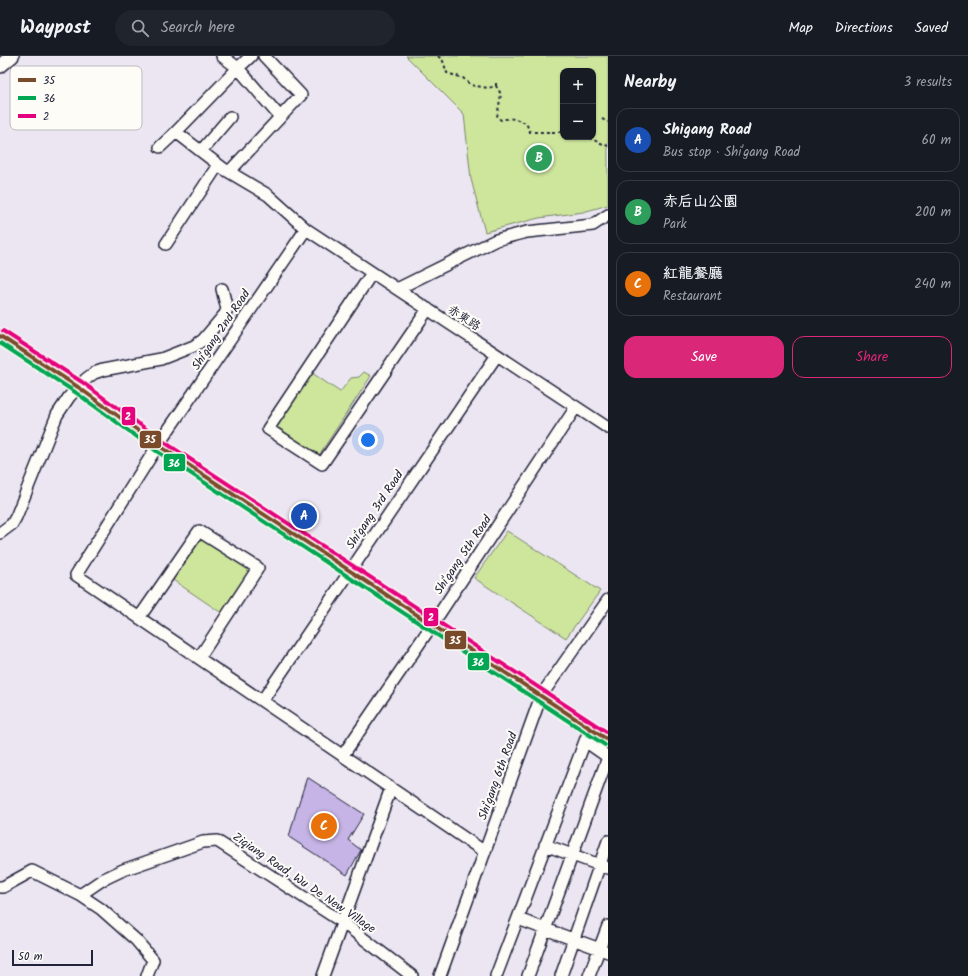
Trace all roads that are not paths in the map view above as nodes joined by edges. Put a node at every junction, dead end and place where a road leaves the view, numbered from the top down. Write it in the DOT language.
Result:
graph roads {
  1 [pos="12,56"];
  2 [pos="222,56"];
  3 [pos="250,56"];
  4 [pos="264,56"];
  5 [pos="0,66"];
  6 [pos="238,68"];
  7 [pos="230,117"];
  8 [pos="280,117"];
  9 [pos="176,132"];
  10 [pos="160,147"];
  11 [pos="201,152"];
  12 [pos="218,165"];
  13 [pos="229,172"];
  14 [pos="608,215"];
  15 [pos="306,229"];
  16 [pos="166,244"];
  17 [pos="372,273"];
  18 [pos="222,289"];
  19 [pos="397,289"];
  20 [pos="428,309"];
  21 [pos="0,336"];
  22 [pos="497,355"];
  23 [pos="78,386"];
  24 [pos="576,407"];
  25 [pos="608,428"];
  26 [pos="158,445"];
  27 [pos="0,533"];
  28 [pos="349,571"];
  29 [pos="608,600"];
  30 [pos="139,618"];
  31 [pos="432,625"];
  32 [pos="198,658"];
  33 [pos="541,696"];
  34 [pos="262,701"];
  35 [pos="590,728"];
  36 [pos="608,740"];
  37 [pos="585,741"];
  38 [pos="343,755"];
  39 [pos="608,757"];
  40 [pos="390,788"];
  41 [pos="608,841"];
  42 [pos="545,845"];
  43 [pos="485,852"];
  44 [pos="572,855"];
  45 [pos="604,866"];
  46 [pos="0,887"];
  47 [pos="80,895"];
  48 [pos="518,919"];
  49 [pos="342,922"];
  50 [pos="608,926"];
  51 [pos="545,929"];
  52 [pos="574,939"];
  53 [pos="604,950"];
  54 [pos="147,976"];
  55 [pos="323,976"];
  56 [pos="412,976"];
  57 [pos="440,976"];
  58 [pos="496,976"];
  59 [pos="528,976"];
  60 [pos="561,976"];
  61 [pos="589,976"];
  1 -- 5 [label="main road"];
  2 -- 6 [label="street"];
  3 -- 6 [label="street"];
  4 -- 8 [label="street"];
  6 -- 8 [label="street"];
  6 -- 9 [label="street"];
  7 -- 11 [label="street"];
  8 -- 13 [label="street"];
  9 -- 10 [label="street"];
  9 -- 11 [label="street, 赤東路"];
  11 -- 12 [label="street, 赤東路"];
  12 -- 13 [label="street, 赤東路"];
  12 -- 16 [label="street"];
  13 -- 15 [label="street, 赤東路"];
  14 -- 19 [label="street"];
  15 -- 17 [label="street, 赤東路"];
  15 -- 26 [label="street, Shi'gang 2nd Road"];
  17 -- 19 [label="street, 赤東路"];
  17 -- 20 [label="street"];
  18 -- 23 [label="street"];
  19 -- 20 [label="street, 赤東路"];
  20 -- 22 [label="street, 赤東路"];
  21 -- 23 [label="street"];
  22 -- 24 [label="street, 赤東路"];
  22 -- 28 [label="street, Shi'gang 3rd Road"];
  23 -- 26 [label="street"];
  23 -- 27 [label="street"];
  24 -- 25 [label="street, 赤東路"];
  24 -- 31 [label="street, Shi'gang 5th Road"];
  26 -- 28 [label="street"];
  26 -- 30 [label="street, Shi'gang 2nd Road"];
  28 -- 31 [label="street"];
  28 -- 34 [label="street, Shi'gang 3rd Road"];
  29 -- 33 [label="street, Shi'gang 6th Road"];
  30 -- 32 [label="street"];
  30 -- 32 [label="street"];
  31 -- 33 [label="street"];
  31 -- 38 [label="street, Shi'gang 5th Road"];
  32 -- 34 [label="street"];
  33 -- 35 [label="street"];
  33 -- 43 [label="street, Shi'gang 6th Road"];
  34 -- 38 [label="street"];
  35 -- 36 [label="street"];
  35 -- 37 [label="street"];
  37 -- 39 [label="street"];
  37 -- 42 [label="street"];
  38 -- 40 [label="street"];
  39 -- 44 [label="street"];
  40 -- 43 [label="street"];
  40 -- 49 [label="street"];
  41 -- 45 [label="street"];
  42 -- 44 [label="street"];
  42 -- 48 [label="street"];
  43 -- 57 [label="street, Shi'gang 6th Road"];
  44 -- 45 [label="street"];
  44 -- 51 [label="street"];
  45 -- 52 [label="street"];
  46 -- 47 [label="street"];
  47 -- 49 [label="street, Ziqiang Road, Wu De New Village"];
  47 -- 54 [label="street"];
  48 -- 51 [label="street"];
  48 -- 58 [label="street"];
  49 -- 55 [label="street"];
  49 -- 56 [label="street, Ziqiang Road, Wu De New Village"];
  50 -- 53 [label="street"];
  51 -- 52 [label="street"];
  51 -- 59 [label="street"];
  52 -- 53 [label="street"];
  52 -- 60 [label="street"];
  53 -- 61 [label="street"];
}
